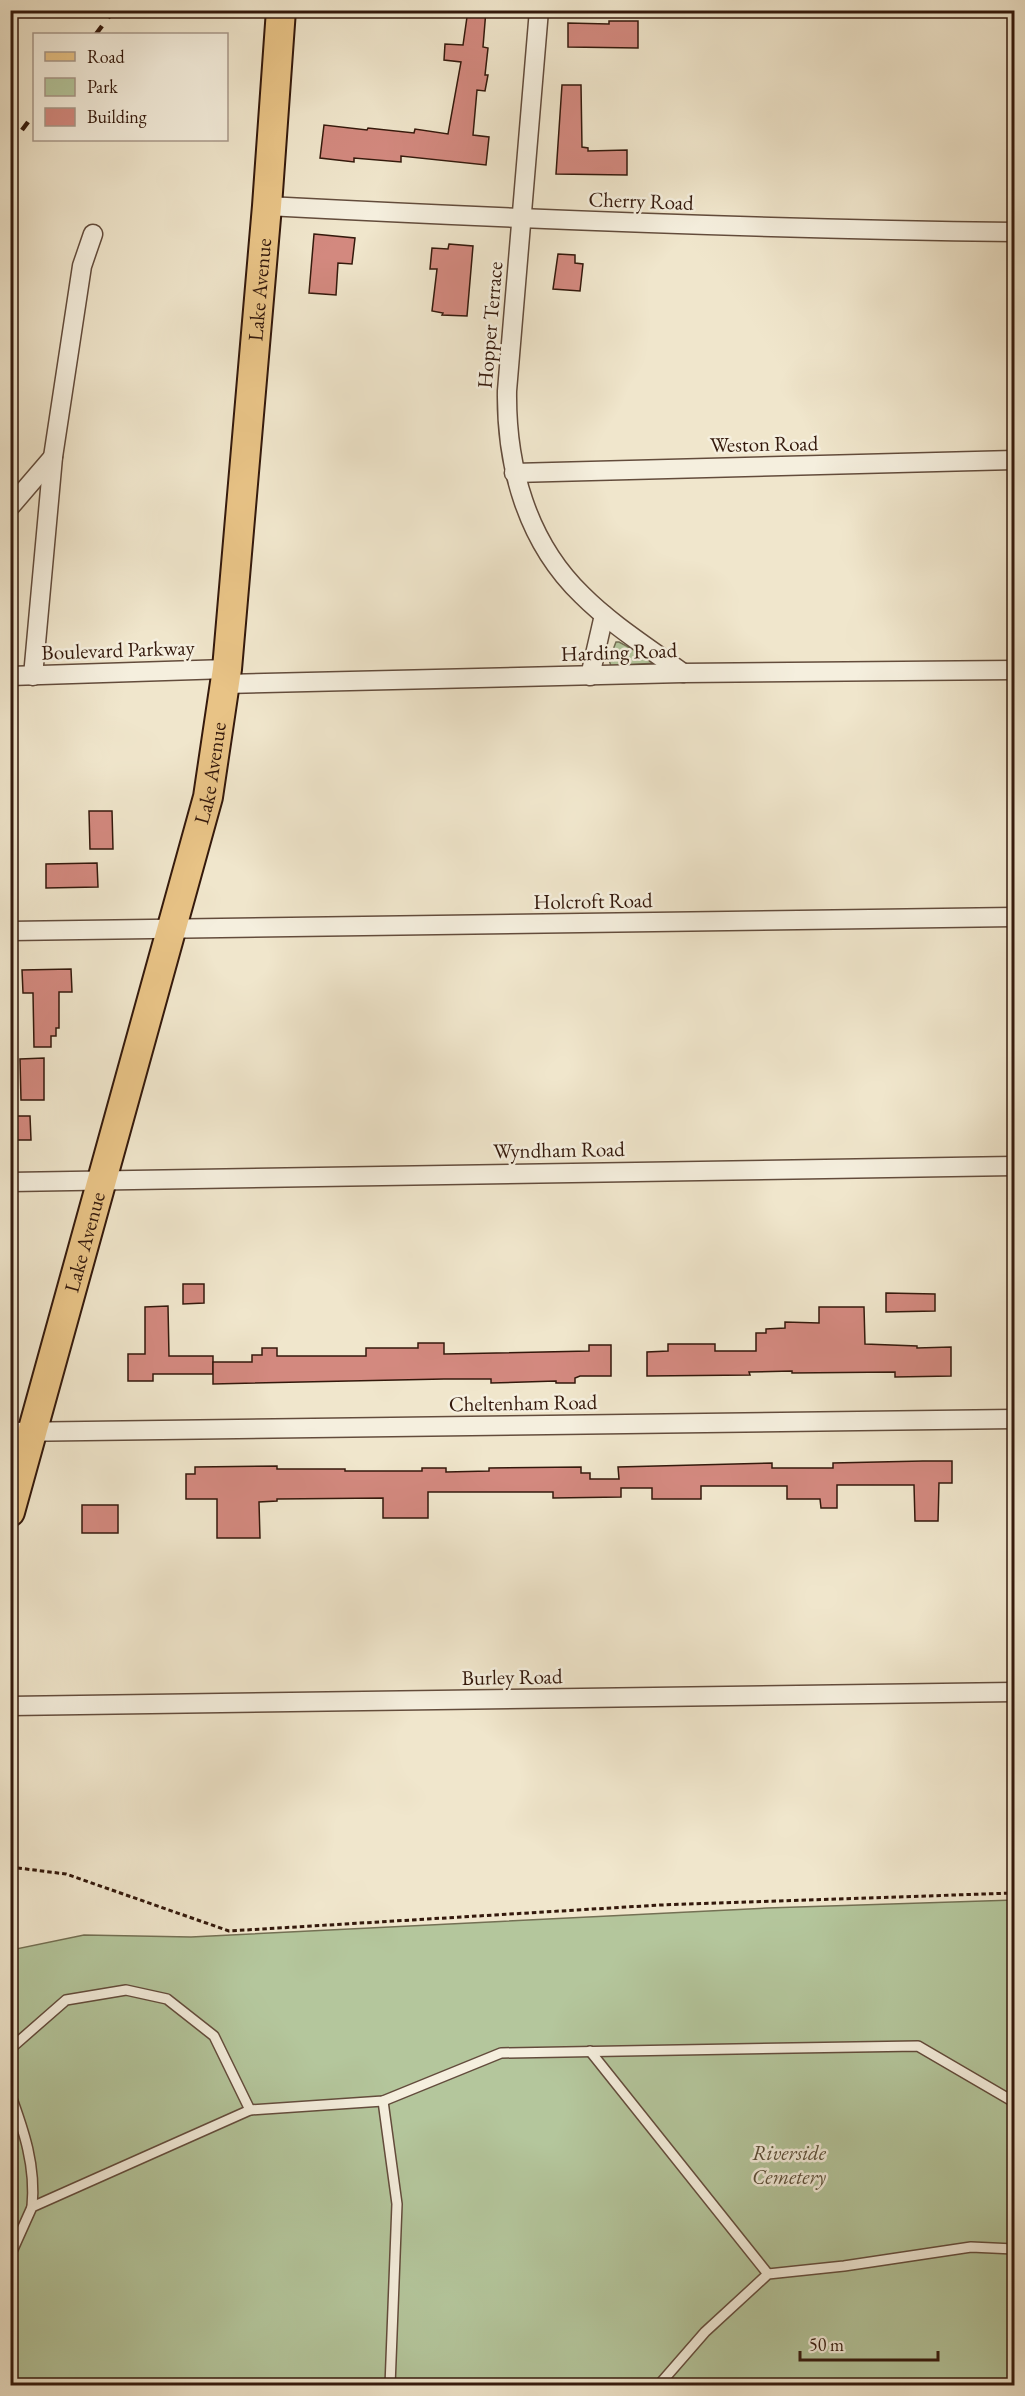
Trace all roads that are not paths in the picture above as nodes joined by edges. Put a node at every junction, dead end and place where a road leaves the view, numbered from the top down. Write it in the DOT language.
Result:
graph roads {
  1 [pos="281,10"];
  2 [pos="539,10"];
  3 [pos="267,206"];
  4 [pos="522,219"];
  5 [pos="1014,232"];
  6 [pos="93,234"];
  7 [pos="53,457"];
  8 [pos="1014,460"];
  9 [pos="514,473"];
  10 [pos="10,507"];
  11 [pos="604,615"];
  12 [pos="1014,669"];
  13 [pos="683,673"];
  14 [pos="10,676"];
  15 [pos="33,676"];
  16 [pos="590,676"];
  17 [pos="226,677"];
  18 [pos="1014,917"];
  19 [pos="171,929"];
  20 [pos="10,931"];
  21 [pos="1014,1166"];
  22 [pos="104,1180"];
  23 [pos="10,1182"];
  24 [pos="1014,1419"];
  25 [pos="21,1432"];
  26 [pos="10,1512"];
  27 [pos="1014,1692"];
  28 [pos="10,1706"];
  29 [pos="10,2049"];
  30 [pos="590,2051"];
  31 [pos="10,2093"];
  32 [pos="383,2101"];
  33 [pos="1014,2102"];
  34 [pos="250,2110"];
  35 [pos="32,2207"];
  36 [pos="1014,2249"];
  37 [pos="10,2256"];
  38 [pos="768,2274"];
  39 [pos="1014,2377"];
  40 [pos="390,2385"];
  41 [pos="658,2385"];
  42 [pos="1012,2385"];
  1 -- 3 [label="main road, Lake Avenue"];
  2 -- 4 [label="street, Hopper Terrace"];
  3 -- 4 [label="street, Cherry Road"];
  3 -- 17 [label="main road, Lake Avenue"];
  4 -- 5 [label="street, Cherry Road"];
  4 -- 9 [label="street, Hopper Terrace"];
  6 -- 7 [label="street"];
  7 -- 10 [label="street"];
  7 -- 15 [label="street"];
  8 -- 9 [label="street, Weston Road"];
  9 -- 11 [label="street, Hopper Terrace"];
  11 -- 13 [label="street, Hopper Terrace"];
  11 -- 16 [label="street"];
  12 -- 13 [label="street, Harding Road"];
  13 -- 16 [label="street, Harding Road"];
  14 -- 15 [label="street, Boulevard Parkway"];
  15 -- 17 [label="street, Boulevard Parkway"];
  16 -- 17 [label="street, Harding Road"];
  17 -- 19 [label="main road, Lake Avenue"];
  18 -- 19 [label="street, Holcroft Road"];
  19 -- 20 [label="street, Holcroft Road"];
  19 -- 22 [label="main road, Lake Avenue"];
  21 -- 22 [label="street, Wyndham Road"];
  22 -- 23 [label="street, Wyndham Road"];
  22 -- 25 [label="main road, Lake Avenue"];
  24 -- 25 [label="street, Cheltenham Road"];
  25 -- 26 [label="main road, Lake Avenue"];
  27 -- 28 [label="street, Burley Road"];
  29 -- 34 [label="lane"];
  30 -- 32 [label="lane"];
  30 -- 33 [label="lane"];
  30 -- 38 [label="lane"];
  31 -- 35 [label="lane"];
  32 -- 34 [label="lane"];
  32 -- 40 [label="lane"];
  34 -- 35 [label="lane"];
  35 -- 37 [label="lane"];
  36 -- 38 [label="lane"];
  38 -- 41 [label="lane"];
  39 -- 42 [label="lane"];
}
